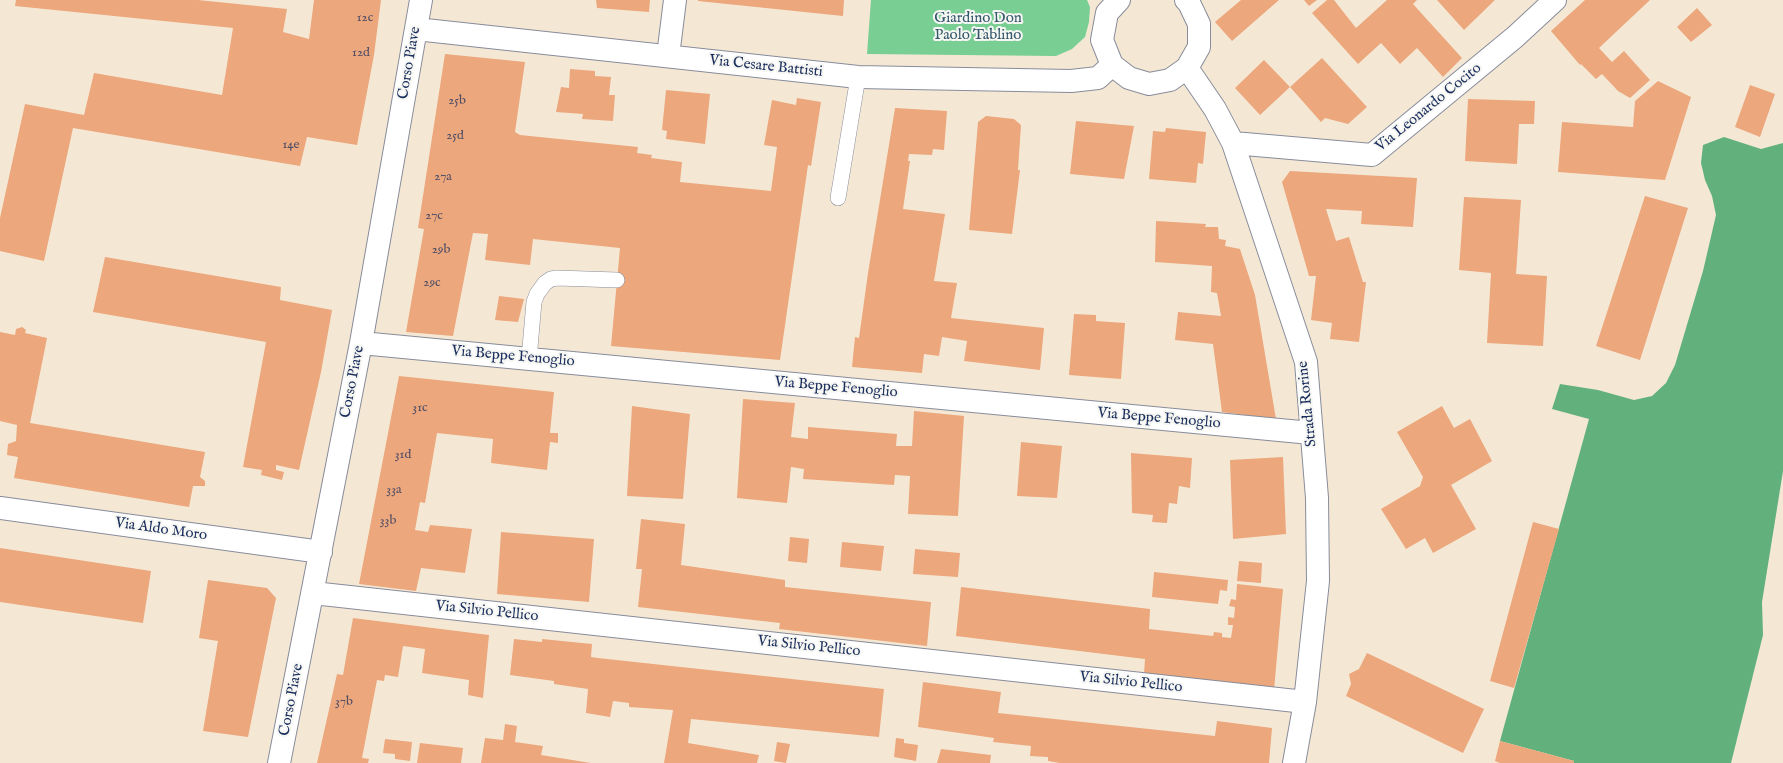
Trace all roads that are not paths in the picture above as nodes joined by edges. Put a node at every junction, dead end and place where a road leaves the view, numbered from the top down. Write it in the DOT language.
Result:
graph roads {
  1 [pos="421,0"];
  2 [pos="675,0"];
  3 [pos="1118,0"];
  4 [pos="1555,0"];
  5 [pos="1190,1"];
  6 [pos="416,29"];
  7 [pos="668,56"];
  8 [pos="1112,65"];
  9 [pos="1188,68"];
  10 [pos="854,77"];
  11 [pos="1234,143"];
  12 [pos="838,198"];
  13 [pos="617,280"];
  14 [pos="361,343"];
  15 [pos="528,359"];
  16 [pos="1311,433"];
  17 [pos="0,508"];
  18 [pos="321,552"];
  19 [pos="313,593"];
  20 [pos="1305,702"];
  21 [pos="279,763"];
  22 [pos="1294,763"];
  1 -- 6 [label="street, Corso Piave"];
  2 -- 7 [label="street"];
  3 -- 8 [label="street"];
  4 -- 11 [label="street, Via Leonardo Cocito"];
  5 -- 9 [label="street"];
  6 -- 7 [label="street, Via Cesare Battisti"];
  6 -- 14 [label="street, Corso Piave"];
  7 -- 10 [label="street, Via Cesare Battisti"];
  8 -- 9 [label="street"];
  8 -- 10 [label="street, Via Cesare Battisti"];
  9 -- 11 [label="street, Strada Rorine"];
  10 -- 12 [label="lane"];
  11 -- 16 [label="street, Strada Rorine"];
  13 -- 15 [label="lane"];
  14 -- 15 [label="street, Via Beppe Fenoglio"];
  14 -- 18 [label="street, Corso Piave"];
  15 -- 16 [label="street, Via Beppe Fenoglio"];
  16 -- 20 [label="street, Strada Rorine"];
  17 -- 18 [label="street, Via Aldo Moro"];
  18 -- 19 [label="street, Corso Piave"];
  19 -- 20 [label="street, Via Silvio Pellico"];
  19 -- 21 [label="street, Corso Piave"];
  20 -- 22 [label="street, Strada Rorine"];
}
